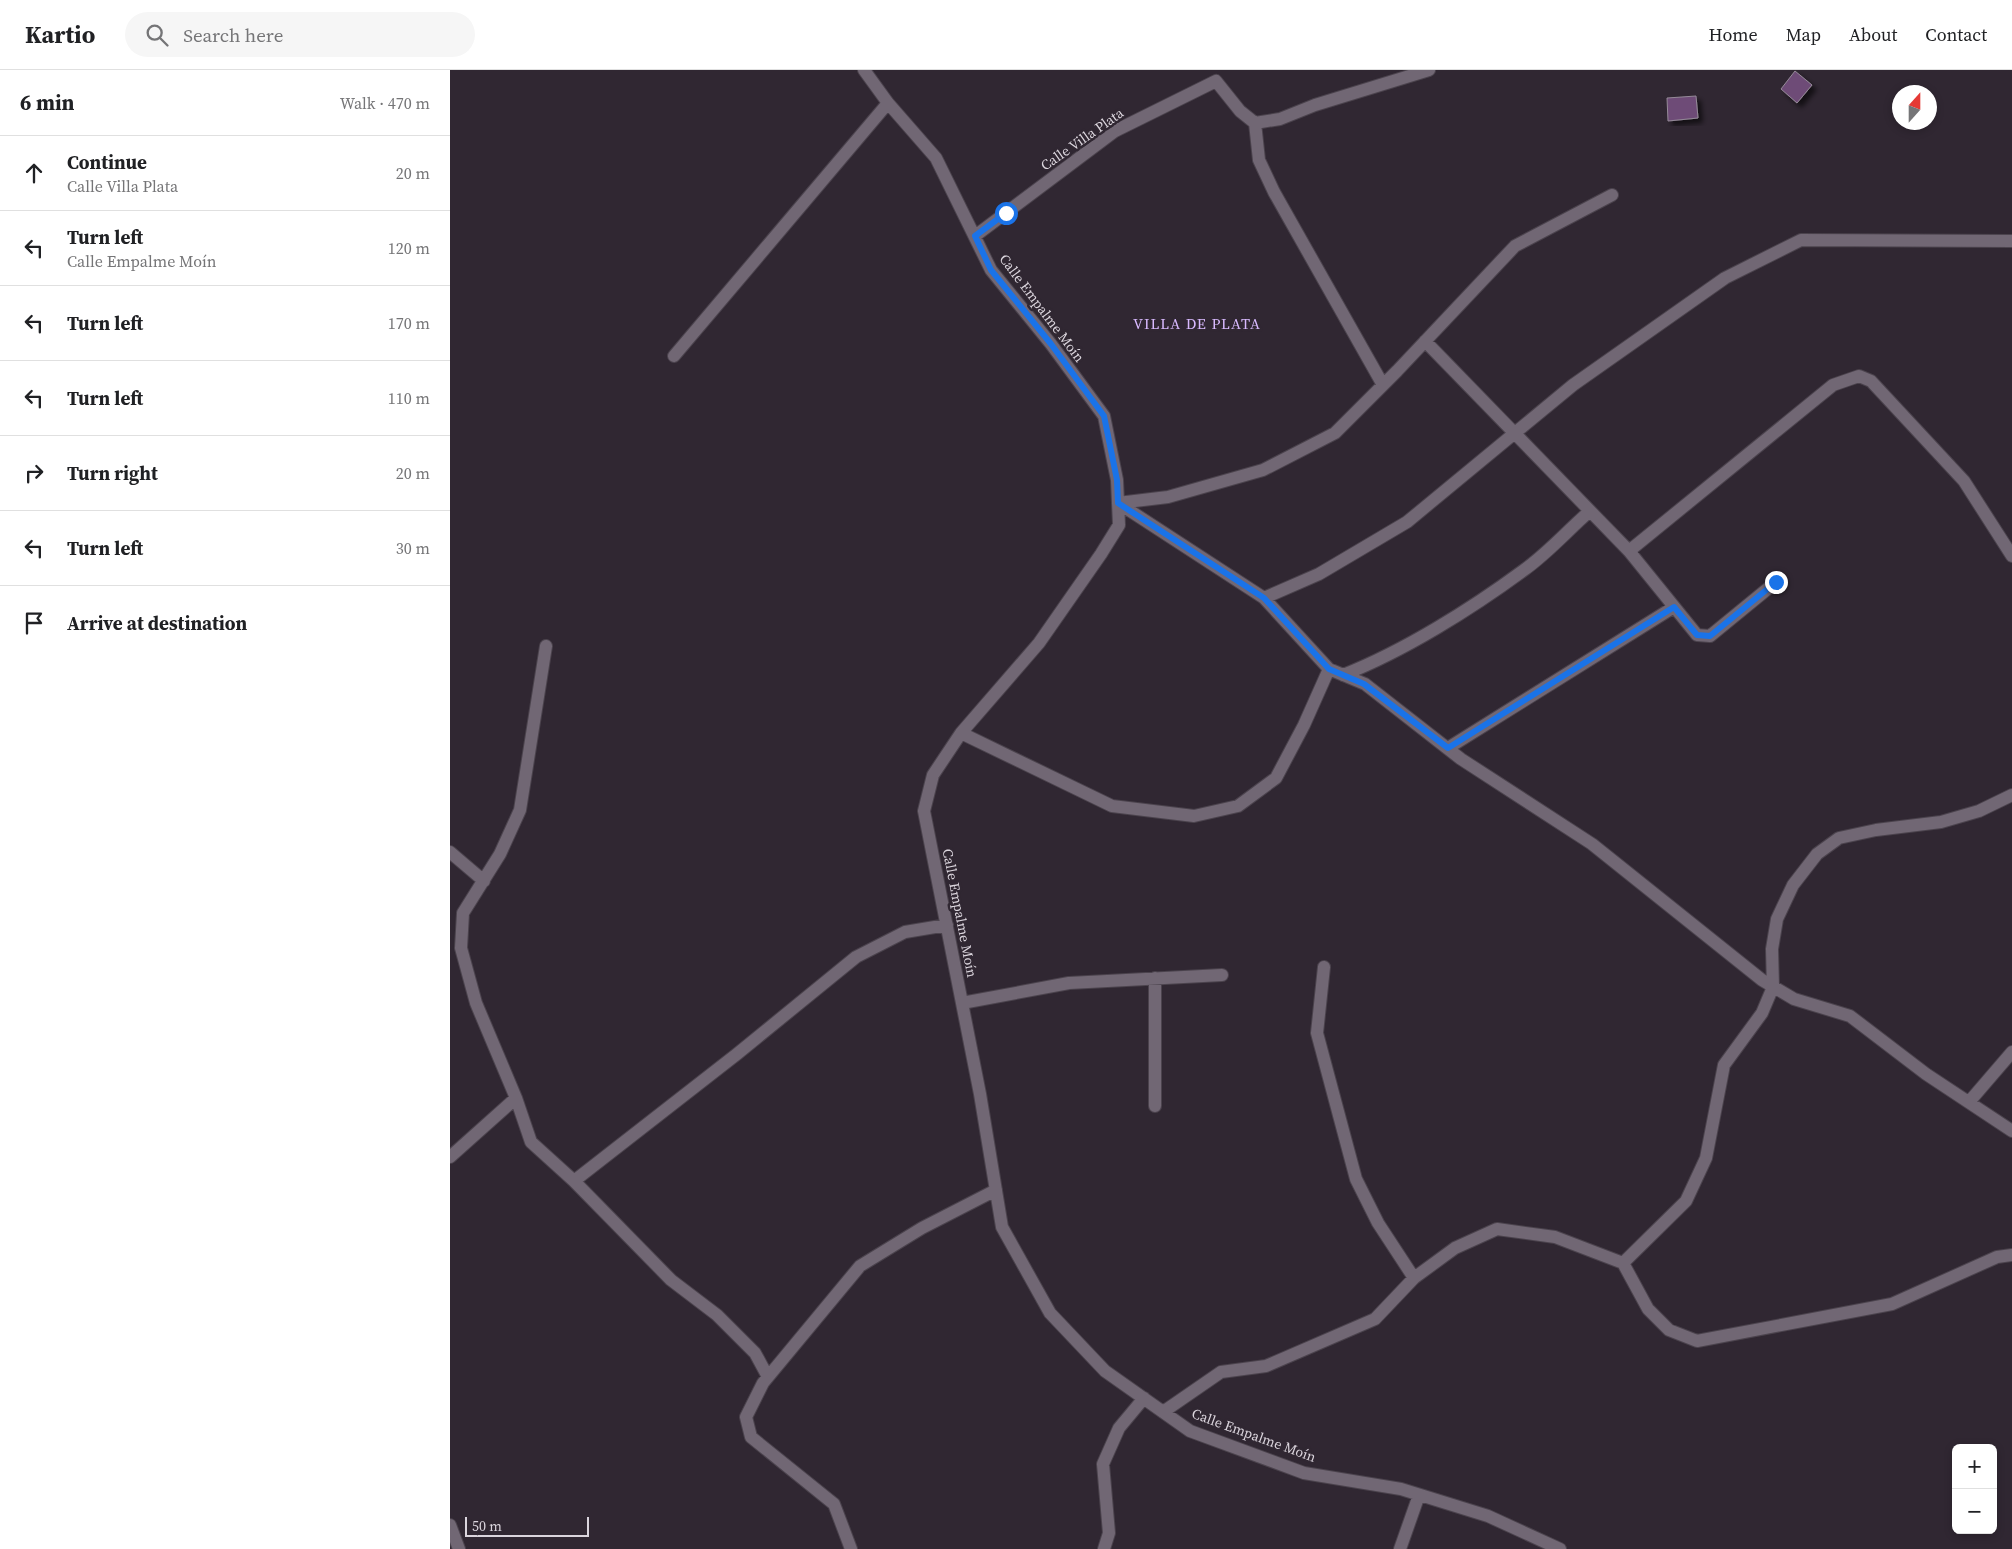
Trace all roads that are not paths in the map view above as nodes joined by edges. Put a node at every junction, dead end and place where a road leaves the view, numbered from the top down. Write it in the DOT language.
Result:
graph roads {
  1 [pos="864,70"];
  2 [pos="1207,70"];
  3 [pos="1429,70"];
  4 [pos="1216,80"];
  5 [pos="888,103"];
  6 [pos="1255,123"];
  7 [pos="1612,194"];
  8 [pos="975,236"];
  9 [pos="2012,240"];
  10 [pos="1425,341"];
  11 [pos="674,356"];
  12 [pos="1383,385"];
  13 [pos="1515,434"];
  14 [pos="1118,503"];
  15 [pos="1590,511"];
  16 [pos="1629,551"];
  17 [pos="2012,556"];
  18 [pos="1776,582"];
  19 [pos="1264,598"];
  20 [pos="1674,607"];
  21 [pos="546,646"];
  22 [pos="1329,669"];
  23 [pos="1342,675"];
  24 [pos="961,733"];
  25 [pos="1448,748"];
  26 [pos="2012,795"];
  27 [pos="450,852"];
  28 [pos="484,881"];
  29 [pos="947,925"];
  30 [pos="1324,967"];
  31 [pos="1222,975"];
  32 [pos="1155,978"];
  33 [pos="1774,987"];
  34 [pos="962,1002"];
  35 [pos="2012,1052"];
  36 [pos="516,1098"];
  37 [pos="1968,1102"];
  38 [pos="1155,1106"];
  39 [pos="2012,1131"];
  40 [pos="450,1157"];
  41 [pos="574,1180"];
  42 [pos="996,1190"];
  43 [pos="2012,1255"];
  44 [pos="1623,1263"];
  45 [pos="1414,1278"];
  46 [pos="768,1377"];
  47 [pos="1144,1398"];
  48 [pos="1163,1412"];
  49 [pos="1419,1495"];
  50 [pos="450,1525"];
  51 [pos="459,1549"];
  52 [pos="851,1549"];
  53 [pos="1104,1549"];
  54 [pos="1400,1549"];
  55 [pos="1560,1549"];
  1 -- 5 [label="street, Calle Empalme Moín"];
  2 -- 4 [label="street"];
  3 -- 6 [label="street"];
  4 -- 6 [label="street"];
  4 -- 8 [label="street, Calle Villa Plata"];
  5 -- 8 [label="street, Calle Empalme Moín"];
  5 -- 11 [label="street"];
  6 -- 12 [label="street"];
  7 -- 10 [label="street"];
  8 -- 14 [label="street, Calle Empalme Moín"];
  9 -- 13 [label="street"];
  10 -- 12 [label="street"];
  10 -- 13 [label="street"];
  12 -- 14 [label="street"];
  13 -- 15 [label="street"];
  13 -- 19 [label="street"];
  14 -- 19 [label="street"];
  14 -- 24 [label="street, Calle Empalme Moín"];
  15 -- 16 [label="street"];
  15 -- 23 [label="street"];
  16 -- 17 [label="street"];
  16 -- 20 [label="street"];
  18 -- 20 [label="street"];
  19 -- 22 [label="street"];
  20 -- 25 [label="street"];
  21 -- 28 [label="street"];
  22 -- 23 [label="street"];
  22 -- 24 [label="street"];
  23 -- 25 [label="street"];
  24 -- 29 [label="street, Calle Empalme Moín"];
  25 -- 33 [label="street"];
  26 -- 33 [label="street"];
  27 -- 28 [label="street"];
  28 -- 36 [label="street"];
  29 -- 34 [label="street, Calle Empalme Moín"];
  29 -- 41 [label="street"];
  30 -- 45 [label="street"];
  31 -- 32 [label="street"];
  32 -- 34 [label="street"];
  32 -- 38 [label="street"];
  33 -- 37 [label="street"];
  33 -- 44 [label="street"];
  34 -- 42 [label="street, Calle Empalme Moín"];
  35 -- 37 [label="street"];
  36 -- 40 [label="street"];
  36 -- 41 [label="street"];
  37 -- 39 [label="street"];
  41 -- 46 [label="street"];
  42 -- 46 [label="street"];
  42 -- 47 [label="street, Calle Empalme Moín"];
  43 -- 44 [label="street"];
  44 -- 45 [label="street"];
  45 -- 48 [label="street"];
  46 -- 52 [label="street"];
  47 -- 48 [label="street, Calle Empalme Moín"];
  47 -- 53 [label="street"];
  48 -- 49 [label="street, Calle Empalme Moín"];
  49 -- 54 [label="street"];
  49 -- 55 [label="street, Calle Empalme Moín"];
  50 -- 51 [label="street"];
}
